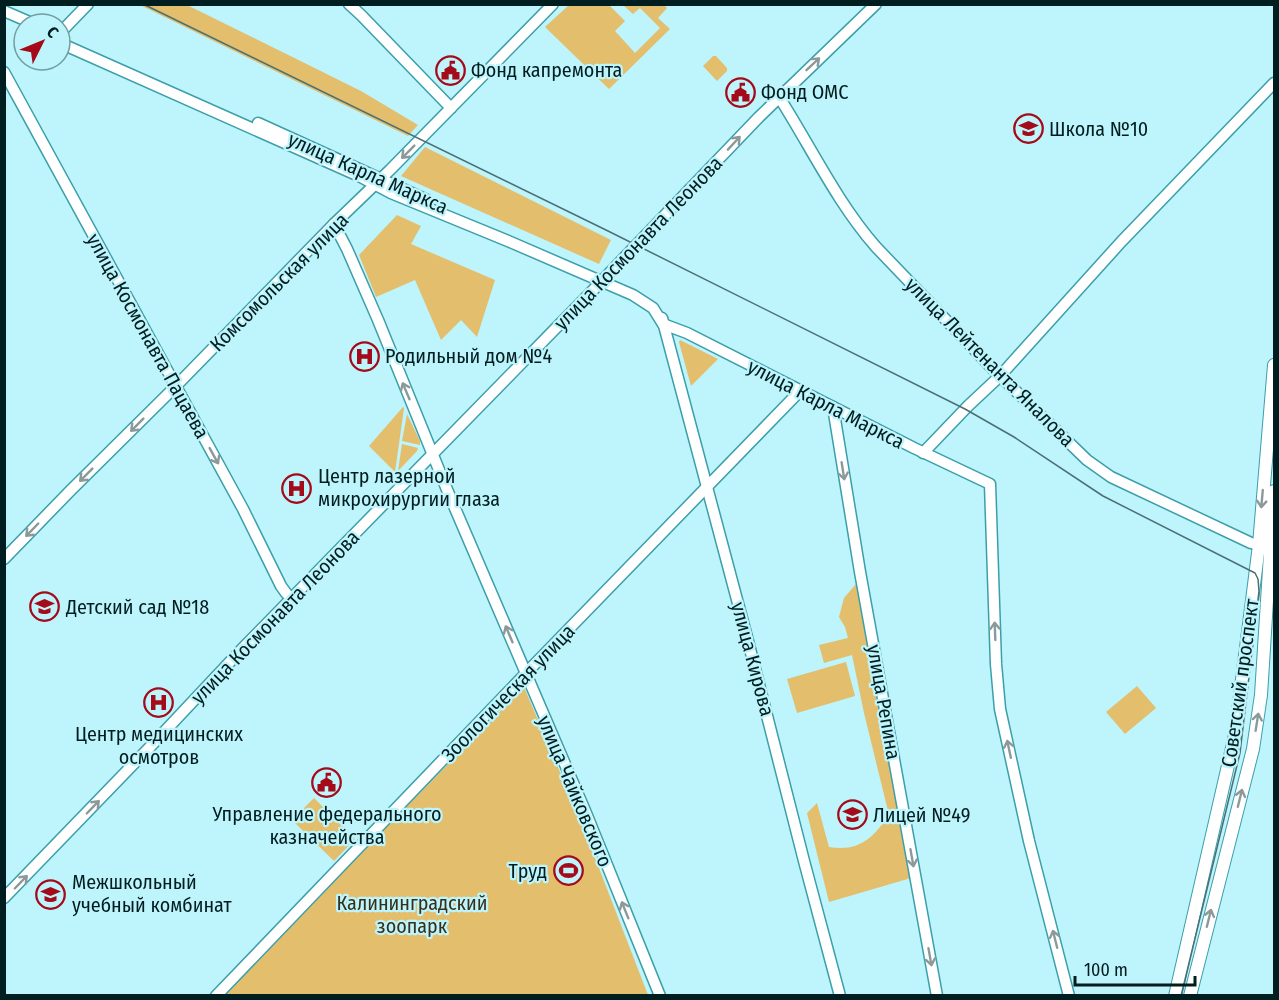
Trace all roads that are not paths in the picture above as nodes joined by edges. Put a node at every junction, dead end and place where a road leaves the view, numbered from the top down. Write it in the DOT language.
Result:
graph roads {
  1 [pos="88,4"];
  2 [pos="349,4"];
  3 [pos="553,4"];
  4 [pos="876,4"];
  5 [pos="72,21"];
  6 [pos="72,39"];
  7 [pos="72,48"];
  8 [pos="4,72"];
  9 [pos="1274,83"];
  10 [pos="778,97"];
  11 [pos="451,108"];
  12 [pos="378,182"];
  13 [pos="334,224"];
  14 [pos="604,279"];
  15 [pos="663,324"];
  16 [pos="1275,365"];
  17 [pos="1000,376"];
  18 [pos="176,387"];
  19 [pos="801,391"];
  20 [pos="833,407"];
  21 [pos="923,453"];
  22 [pos="433,454"];
  23 [pos="707,488"];
  24 [pos="1274,494"];
  25 [pos="1270,546"];
  26 [pos="4,559"];
  27 [pos="1271,582"];
  28 [pos="292,598"];
  29 [pos="526,673"];
  30 [pos="4,898"];
  31 [pos="216,996"];
  32 [pos="660,996"];
  33 [pos="840,996"];
  34 [pos="937,996"];
  35 [pos="1069,996"];
  36 [pos="1175,996"];
  37 [pos="1190,996"];
  1 -- 5 [label="main road"];
  2 -- 11 [label="main road"];
  3 -- 11 [label="main road, Комсомольская улица"];
  10 -- 4 [label="main road, улица Космонавта Леонова, one-way"];
  6 -- 12 [label="main road, улица Карла Маркса"];
  7 -- 12 [label="main road, улица Карла Маркса"];
  8 -- 18 [label="main road, улица Космонавта Пацаева"];
  9 -- 17 [label="main road"];
  14 -- 10 [label="main road, улица Космонавта Леонова, one-way"];
  10 -- 17 [label="main road, улица Лейтенанта Яналова"];
  11 -- 12 [label="main road, Комсомольская улица, one-way"];
  12 -- 13 [label="main road, Комсомольская улица"];
  12 -- 14 [label="main road, улица Карла Маркса"];
  13 -- 18 [label="main road, Комсомольская улица"];
  22 -- 13 [label="main road, улица Чайковского, one-way"];
  14 -- 15 [label="main road, улица Карла Маркса"];
  14 -- 22 [label="main road, улица Космонавта Леонова"];
  15 -- 19 [label="main road, улица Карла Маркса"];
  15 -- 23 [label="main road, улица Кирова"];
  16 -- 25 [label="main road, Советский проспект, one-way"];
  17 -- 21 [label="main road"];
  17 -- 25 [label="main road, улица Лейтенанта Яналова"];
  18 -- 26 [label="main road, Комсомольская улица, one-way"];
  18 -- 28 [label="main road, улица Космонавта Пацаева, one-way"];
  19 -- 20 [label="main road, улица Карла Маркса"];
  19 -- 23 [label="main road, Зоологическая улица"];
  20 -- 21 [label="main road, улица Карла Маркса"];
  20 -- 34 [label="main road, улица Репина, one-way"];
  35 -- 21 [label="main road, улица Карла Маркса, one-way"];
  22 -- 28 [label="main road, улица Космонавта Леонова"];
  29 -- 22 [label="main road, улица Чайковского, one-way"];
  23 -- 29 [label="main road, Зоологическая улица"];
  23 -- 33 [label="main road, улица Кирова"];
  24 -- 25 [label="main road, Советский проспект"];
  25 -- 27 [label="main road, Советский проспект"];
  25 -- 36 [label="main road, Советский проспект"];
  37 -- 27 [label="main road, Советский проспект, one-way"];
  30 -- 28 [label="main road, улица Космонавта Леонова, one-way"];
  29 -- 31 [label="main road, Зоологическая улица"];
  32 -- 29 [label="main road, улица Чайковского, one-way"];
}
